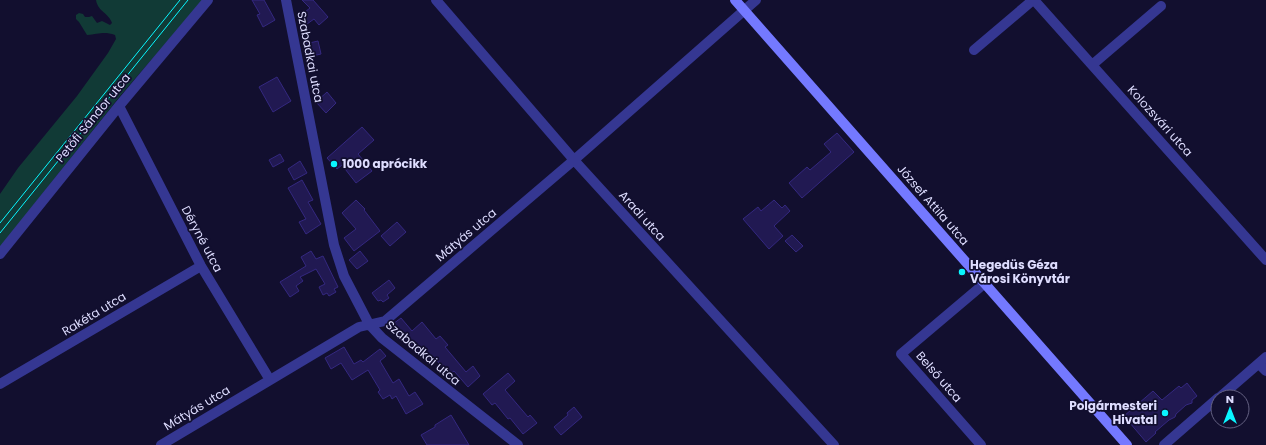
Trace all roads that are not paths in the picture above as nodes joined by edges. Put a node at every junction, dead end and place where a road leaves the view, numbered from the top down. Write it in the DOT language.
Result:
graph roads {
  1 [pos="208,0"];
  2 [pos="286,0"];
  3 [pos="436,0"];
  4 [pos="735,0"];
  5 [pos="756,0"];
  6 [pos="1034,0"];
  7 [pos="1161,6"];
  8 [pos="744,10"];
  9 [pos="974,50"];
  10 [pos="1092,65"];
  11 [pos="119,106"];
  12 [pos="574,160"];
  13 [pos="0,254"];
  14 [pos="1266,260"];
  15 [pos="201,266"];
  16 [pos="985,283"];
  17 [pos="369,324"];
  18 [pos="1262,360"];
  19 [pos="1266,371"];
  20 [pos="270,380"];
  21 [pos="0,384"];
  22 [pos="1229,389"];
  23 [pos="1210,406"];
  24 [pos="161,445"];
  25 [pos="518,445"];
  26 [pos="834,445"];
  27 [pos="981,445"];
  28 [pos="1128,445"];
  29 [pos="1164,445"];
  1 -- 11 [label="street, Petőfi Sándor utca"];
  2 -- 17 [label="street, Szabadkai utca"];
  3 -- 12 [label="street, Aradi utca"];
  4 -- 8 [label="street, József Attila utca"];
  5 -- 8 [label="street, Mátyás utca"];
  6 -- 9 [label="street"];
  6 -- 10 [label="street, Kolozsvári utca"];
  7 -- 10 [label="street"];
  8 -- 12 [label="street, Mátyás utca"];
  8 -- 16 [label="street, József Attila utca"];
  10 -- 14 [label="street, Kolozsvári utca"];
  11 -- 13 [label="street, Petőfi Sándor utca"];
  11 -- 15 [label="street, Déryné utca"];
  12 -- 17 [label="street, Mátyás utca"];
  12 -- 26 [label="street, Aradi utca"];
  15 -- 20 [label="street, Déryné utca"];
  15 -- 21 [label="street, Rakéta utca"];
  16 -- 27 [label="street, Belső utca"];
  16 -- 28 [label="street, József Attila utca"];
  17 -- 20 [label="street, Mátyás utca"];
  17 -- 25 [label="street, Szabadkai utca"];
  18 -- 19 [label="street"];
  18 -- 22 [label="street"];
  20 -- 24 [label="street, Mátyás utca"];
  23 -- 29 [label="street"];
}
